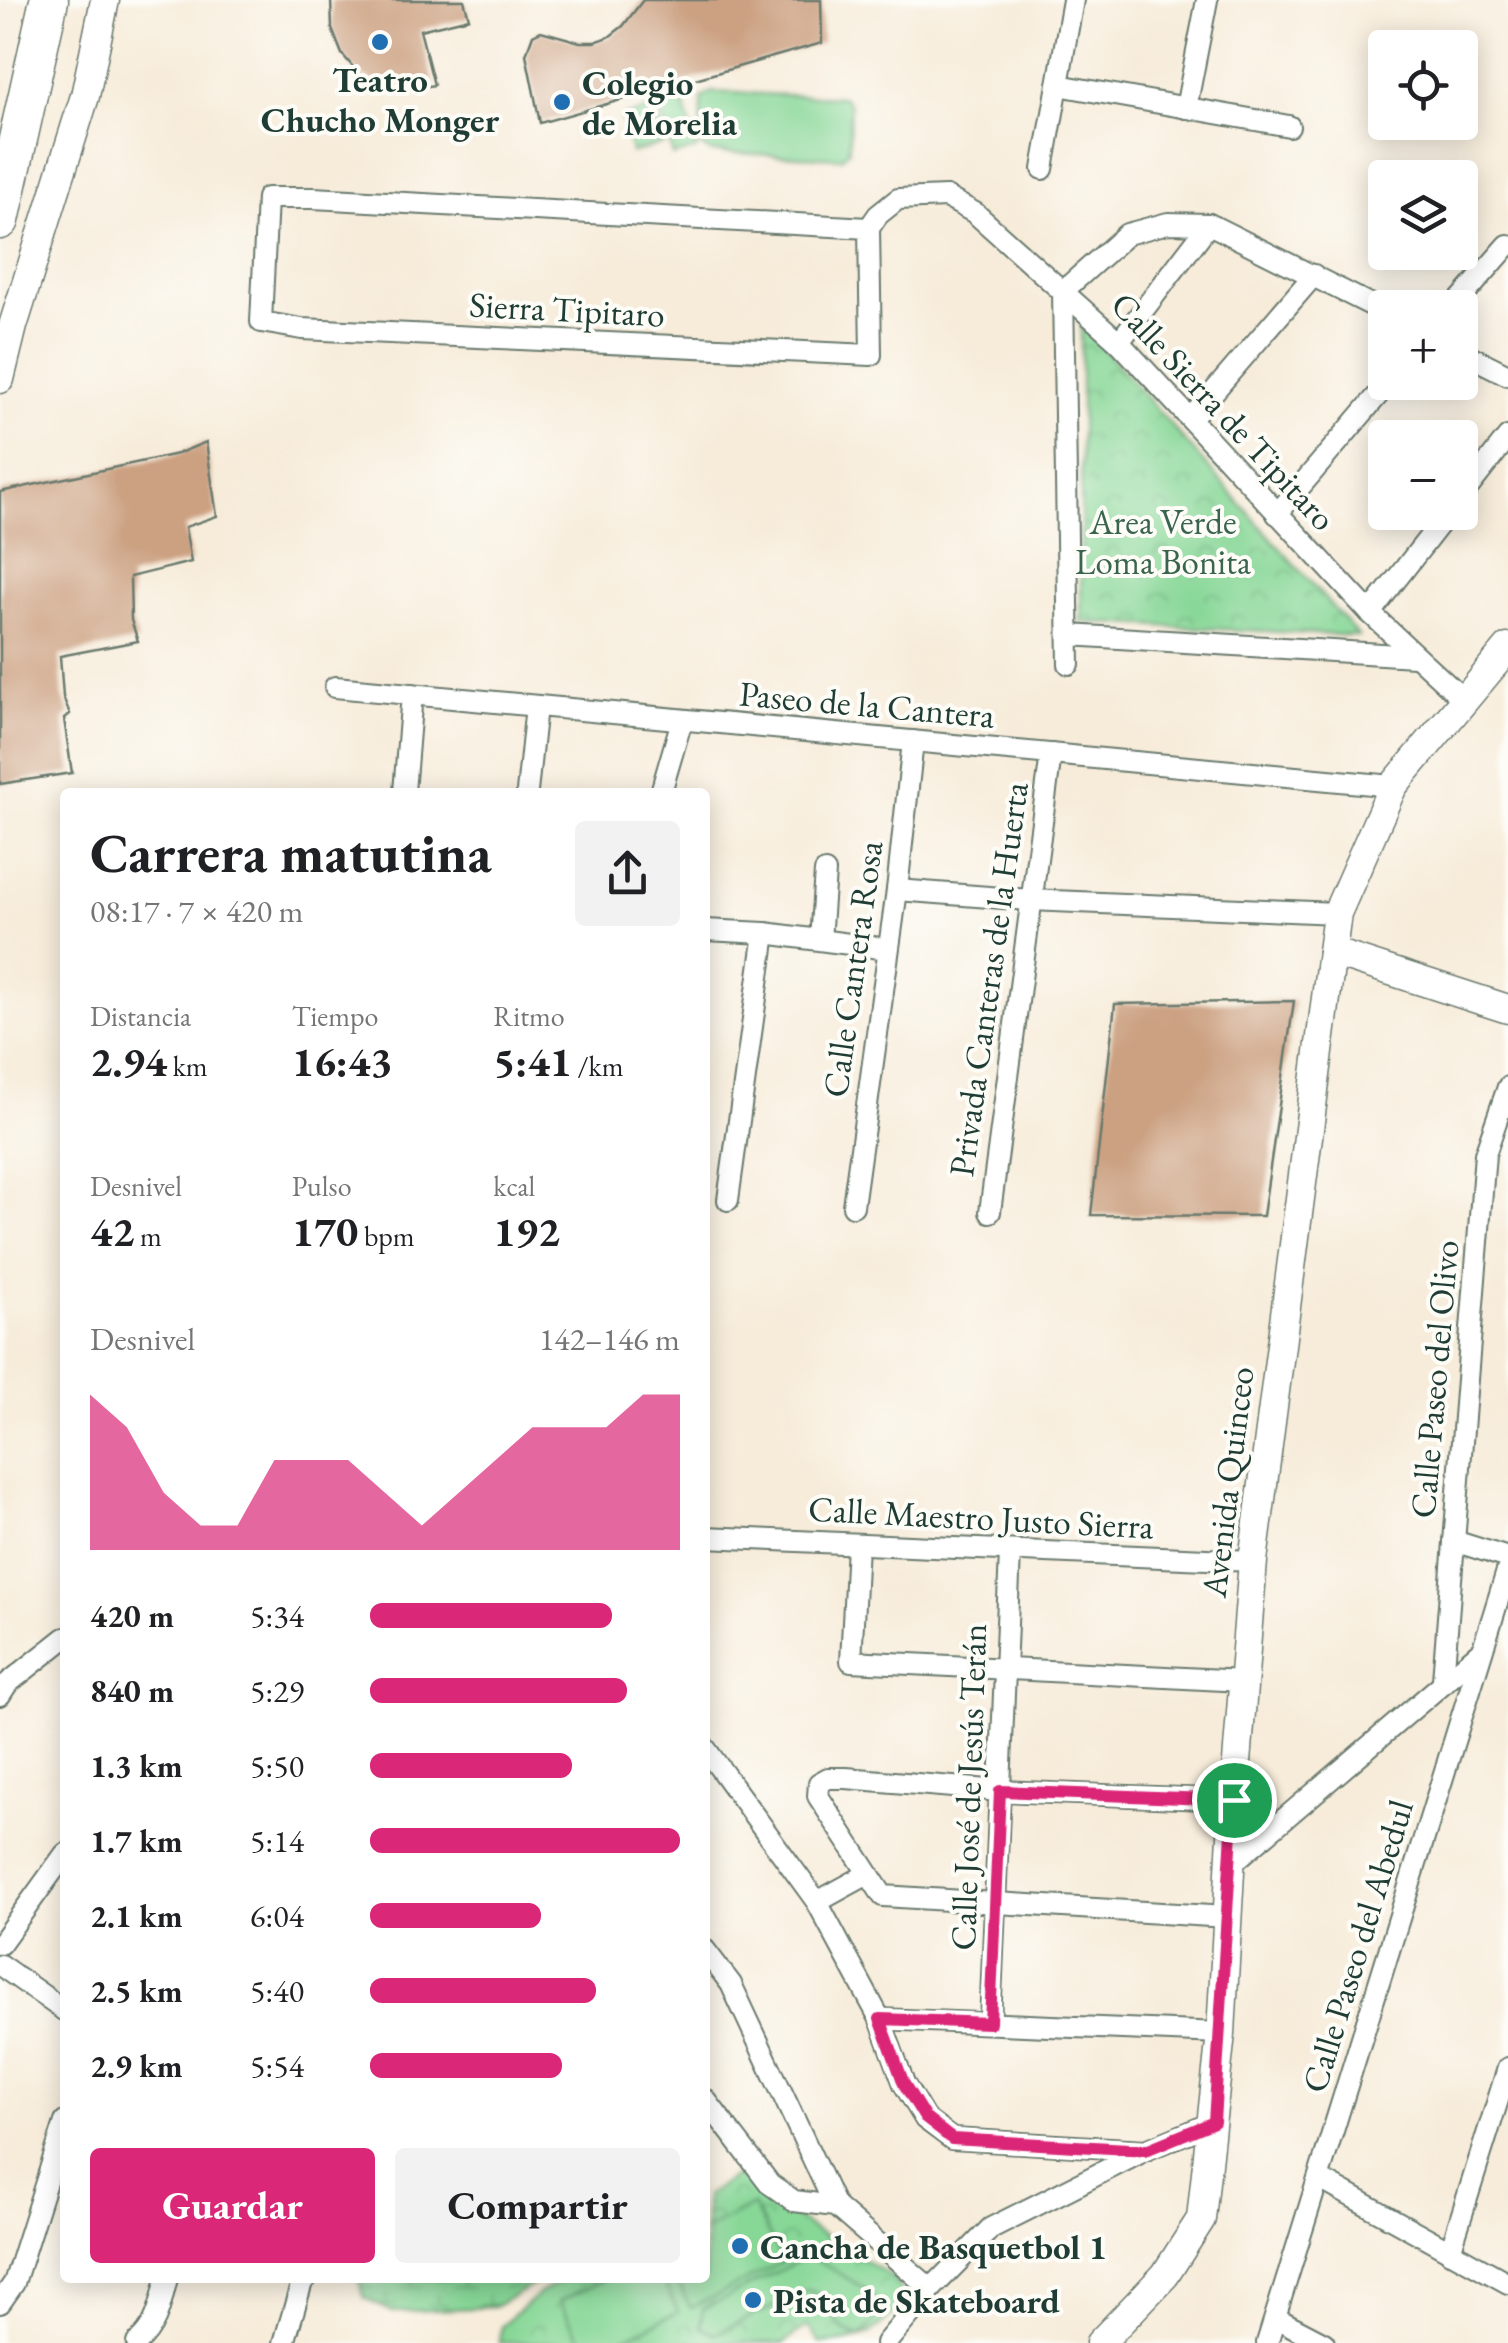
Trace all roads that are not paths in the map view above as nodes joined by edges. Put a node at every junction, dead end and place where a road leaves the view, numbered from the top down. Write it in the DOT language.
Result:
graph roads {
  1 [pos="49,0"];
  2 [pos="107,0"];
  3 [pos="1073,0"];
  4 [pos="1207,0"];
  5 [pos="1058,85"];
  6 [pos="1186,108"];
  7 [pos="1289,126"];
  8 [pos="1043,169"];
  9 [pos="0,220"];
  10 [pos="1210,224"];
  11 [pos="869,228"];
  12 [pos="1508,245"];
  13 [pos="1314,276"];
  14 [pos="1469,290"];
  15 [pos="1063,291"];
  16 [pos="1368,303"];
  17 [pos="1119,342"];
  18 [pos="1478,360"];
  19 [pos="1508,375"];
  20 [pos="0,378"];
  21 [pos="1373,400"];
  22 [pos="1192,417"];
  23 [pos="1508,437"];
  24 [pos="1478,475"];
  25 [pos="1277,514"];
  26 [pos="1434,530"];
  27 [pos="1370,612"];
  28 [pos="1069,635"];
  29 [pos="1508,648"];
  30 [pos="1414,656"];
  31 [pos="1069,664"];
  32 [pos="335,687"];
  33 [pos="412,694"];
  34 [pos="1466,701"];
  35 [pos="536,706"];
  36 [pos="682,720"];
  37 [pos="914,741"];
  38 [pos="1051,754"];
  39 [pos="1394,786"];
  40 [pos="404,788"];
  41 [pos="527,788"];
  42 [pos="662,788"];
  43 [pos="825,872"];
  44 [pos="897,890"];
  45 [pos="1030,900"];
  46 [pos="1337,914"];
  47 [pos="710,930"];
  48 [pos="765,933"];
  49 [pos="820,940"];
  50 [pos="888,950"];
  51 [pos="1332,952"];
  52 [pos="1508,1009"];
  53 [pos="1508,1087"];
  54 [pos="728,1200"];
  55 [pos="854,1206"];
  56 [pos="990,1212"];
  57 [pos="710,1538"];
  58 [pos="1454,1540"];
  59 [pos="857,1544"];
  60 [pos="1010,1553"];
  61 [pos="1508,1558"];
  62 [pos="1254,1561"];
  63 [pos="1508,1568"];
  64 [pos="60,1642"];
  65 [pos="1482,1650"];
  66 [pos="1005,1668"];
  67 [pos="1443,1680"];
  68 [pos="1243,1681"];
  69 [pos="0,1695"];
  70 [pos="710,1755"];
  71 [pos="1000,1791"];
  72 [pos="1234,1800"];
  73 [pos="60,1861"];
  74 [pos="1230,1865"];
  75 [pos="868,1874"];
  76 [pos="817,1902"];
  77 [pos="995,1903"];
  78 [pos="1227,1917"];
  79 [pos="0,1944"];
  80 [pos="710,1957"];
  81 [pos="0,1964"];
  82 [pos="60,2007"];
  83 [pos="880,2019"];
  84 [pos="990,2023"];
  85 [pos="1222,2033"];
  86 [pos="1508,2068"];
  87 [pos="710,2106"];
  88 [pos="1214,2122"];
  89 [pos="60,2136"];
  90 [pos="1146,2150"];
  91 [pos="1320,2179"];
  92 [pos="835,2206"];
  93 [pos="1450,2252"];
  94 [pos="7,2281"];
  95 [pos="166,2283"];
  96 [pos="302,2283"];
  97 [pos="1508,2283"];
  98 [pos="931,2290"];
  99 [pos="0,2303"];
  100 [pos="1276,2318"];
  101 [pos="137,2343"];
  102 [pos="284,2343"];
  103 [pos="886,2343"];
  104 [pos="1100,2343"];
  105 [pos="1267,2343"];
  106 [pos="1324,2343"];
  1 -- 9 [label="highway"];
  2 -- 20 [label="street"];
  3 -- 5 [label="street"];
  4 -- 6 [label="street"];
  5 -- 6 [label="street"];
  5 -- 8 [label="street"];
  6 -- 7 [label="street"];
  10 -- 13 [label="street"];
  10 -- 15 [label="street"];
  10 -- 17 [label="street"];
  11 -- 11 [label="street, Sierra Tipitaro"];
  11 -- 15 [label="street, Calle Sierra de Tipitaro"];
  12 -- 14 [label="street"];
  13 -- 16 [label="street"];
  13 -- 22 [label="street"];
  15 -- 17 [label="street, Calle Sierra de Tipitaro"];
  15 -- 28 [label="street"];
  17 -- 22 [label="street, Calle Sierra de Tipitaro"];
  18 -- 19 [label="street"];
  21 -- 25 [label="street"];
  22 -- 25 [label="street, Calle Sierra de Tipitaro"];
  23 -- 24 [label="street"];
  25 -- 27 [label="street, Calle Sierra de Tipitaro"];
  26 -- 27 [label="street"];
  27 -- 30 [label="street, Calle Sierra de Tipitaro"];
  28 -- 30 [label="street"];
  28 -- 31 [label="street"];
  29 -- 34 [label="street, Avenida Quinceo"];
  30 -- 34 [label="street, Calle Sierra de Tipitaro"];
  32 -- 33 [label="street, Paseo de la Cantera"];
  33 -- 35 [label="street, Paseo de la Cantera"];
  33 -- 40 [label="street"];
  34 -- 39 [label="street, Avenida Quinceo"];
  35 -- 36 [label="street, Paseo de la Cantera"];
  35 -- 41 [label="street"];
  36 -- 37 [label="street, Paseo de la Cantera"];
  36 -- 42 [label="street"];
  37 -- 38 [label="street, Paseo de la Cantera"];
  37 -- 44 [label="street, Calle Cantera Rosa"];
  38 -- 39 [label="street, Paseo de la Cantera"];
  38 -- 45 [label="street, Privada Canteras de la Huerta"];
  39 -- 46 [label="street, Avenida Quinceo"];
  43 -- 49 [label="street"];
  44 -- 45 [label="street"];
  44 -- 50 [label="street, Calle Cantera Rosa"];
  45 -- 46 [label="street"];
  45 -- 56 [label="street, Privada Canteras de la Huerta"];
  46 -- 51 [label="street, Avenida Quinceo"];
  47 -- 48 [label="street"];
  48 -- 49 [label="street"];
  48 -- 54 [label="street"];
  49 -- 50 [label="street"];
  50 -- 55 [label="street, Calle Cantera Rosa"];
  51 -- 52 [label="street"];
  51 -- 62 [label="street, Avenida Quinceo"];
  53 -- 58 [label="street, Calle Paseo del Olivo"];
  57 -- 59 [label="street, Calle Maestro Justo Sierra"];
  58 -- 61 [label="street"];
  58 -- 67 [label="street, Calle Paseo del Olivo"];
  59 -- 60 [label="street, Calle Maestro Justo Sierra"];
  59 -- 66 [label="street"];
  60 -- 62 [label="street, Calle Maestro Justo Sierra"];
  60 -- 66 [label="street, Calle José de Jesús Terán"];
  62 -- 68 [label="street, Avenida Quinceo"];
  63 -- 65 [label="street, Calle Paseo del Abedul"];
  64 -- 69 [label="street"];
  65 -- 67 [label="street"];
  65 -- 91 [label="street, Calle Paseo del Abedul"];
  66 -- 68 [label="street"];
  66 -- 71 [label="street, Calle José de Jesús Terán"];
  67 -- 74 [label="street"];
  68 -- 72 [label="street, Avenida Quinceo"];
  70 -- 76 [label="street"];
  71 -- 72 [label="street"];
  71 -- 75 [label="street"];
  71 -- 77 [label="street, Calle José de Jesús Terán"];
  72 -- 74 [label="street, Avenida Quinceo"];
  73 -- 79 [label="street"];
  74 -- 78 [label="street, Avenida Quinceo"];
  75 -- 76 [label="street"];
  75 -- 77 [label="street"];
  76 -- 83 [label="street"];
  77 -- 78 [label="street"];
  77 -- 84 [label="street, Calle José de Jesús Terán"];
  78 -- 85 [label="street, Avenida Quinceo"];
  80 -- 92 [label="street"];
  81 -- 82 [label="street"];
  83 -- 84 [label="street"];
  83 -- 90 [label="street"];
  84 -- 85 [label="street"];
  85 -- 88 [label="street, Avenida Quinceo"];
  86 -- 93 [label="street"];
  87 -- 92 [label="street"];
  88 -- 90 [label="street"];
  88 -- 104 [label="street, Avenida Quinceo"];
  89 -- 94 [label="street"];
  90 -- 98 [label="street"];
  91 -- 93 [label="street"];
  91 -- 100 [label="street, Calle Paseo del Abedul"];
  92 -- 98 [label="street"];
  93 -- 97 [label="street"];
  94 -- 99 [label="street"];
  95 -- 101 [label="street"];
  96 -- 102 [label="street"];
  98 -- 103 [label="street"];
  100 -- 105 [label="street, Calle Paseo del Abedul"];
  100 -- 106 [label="street"];
}
